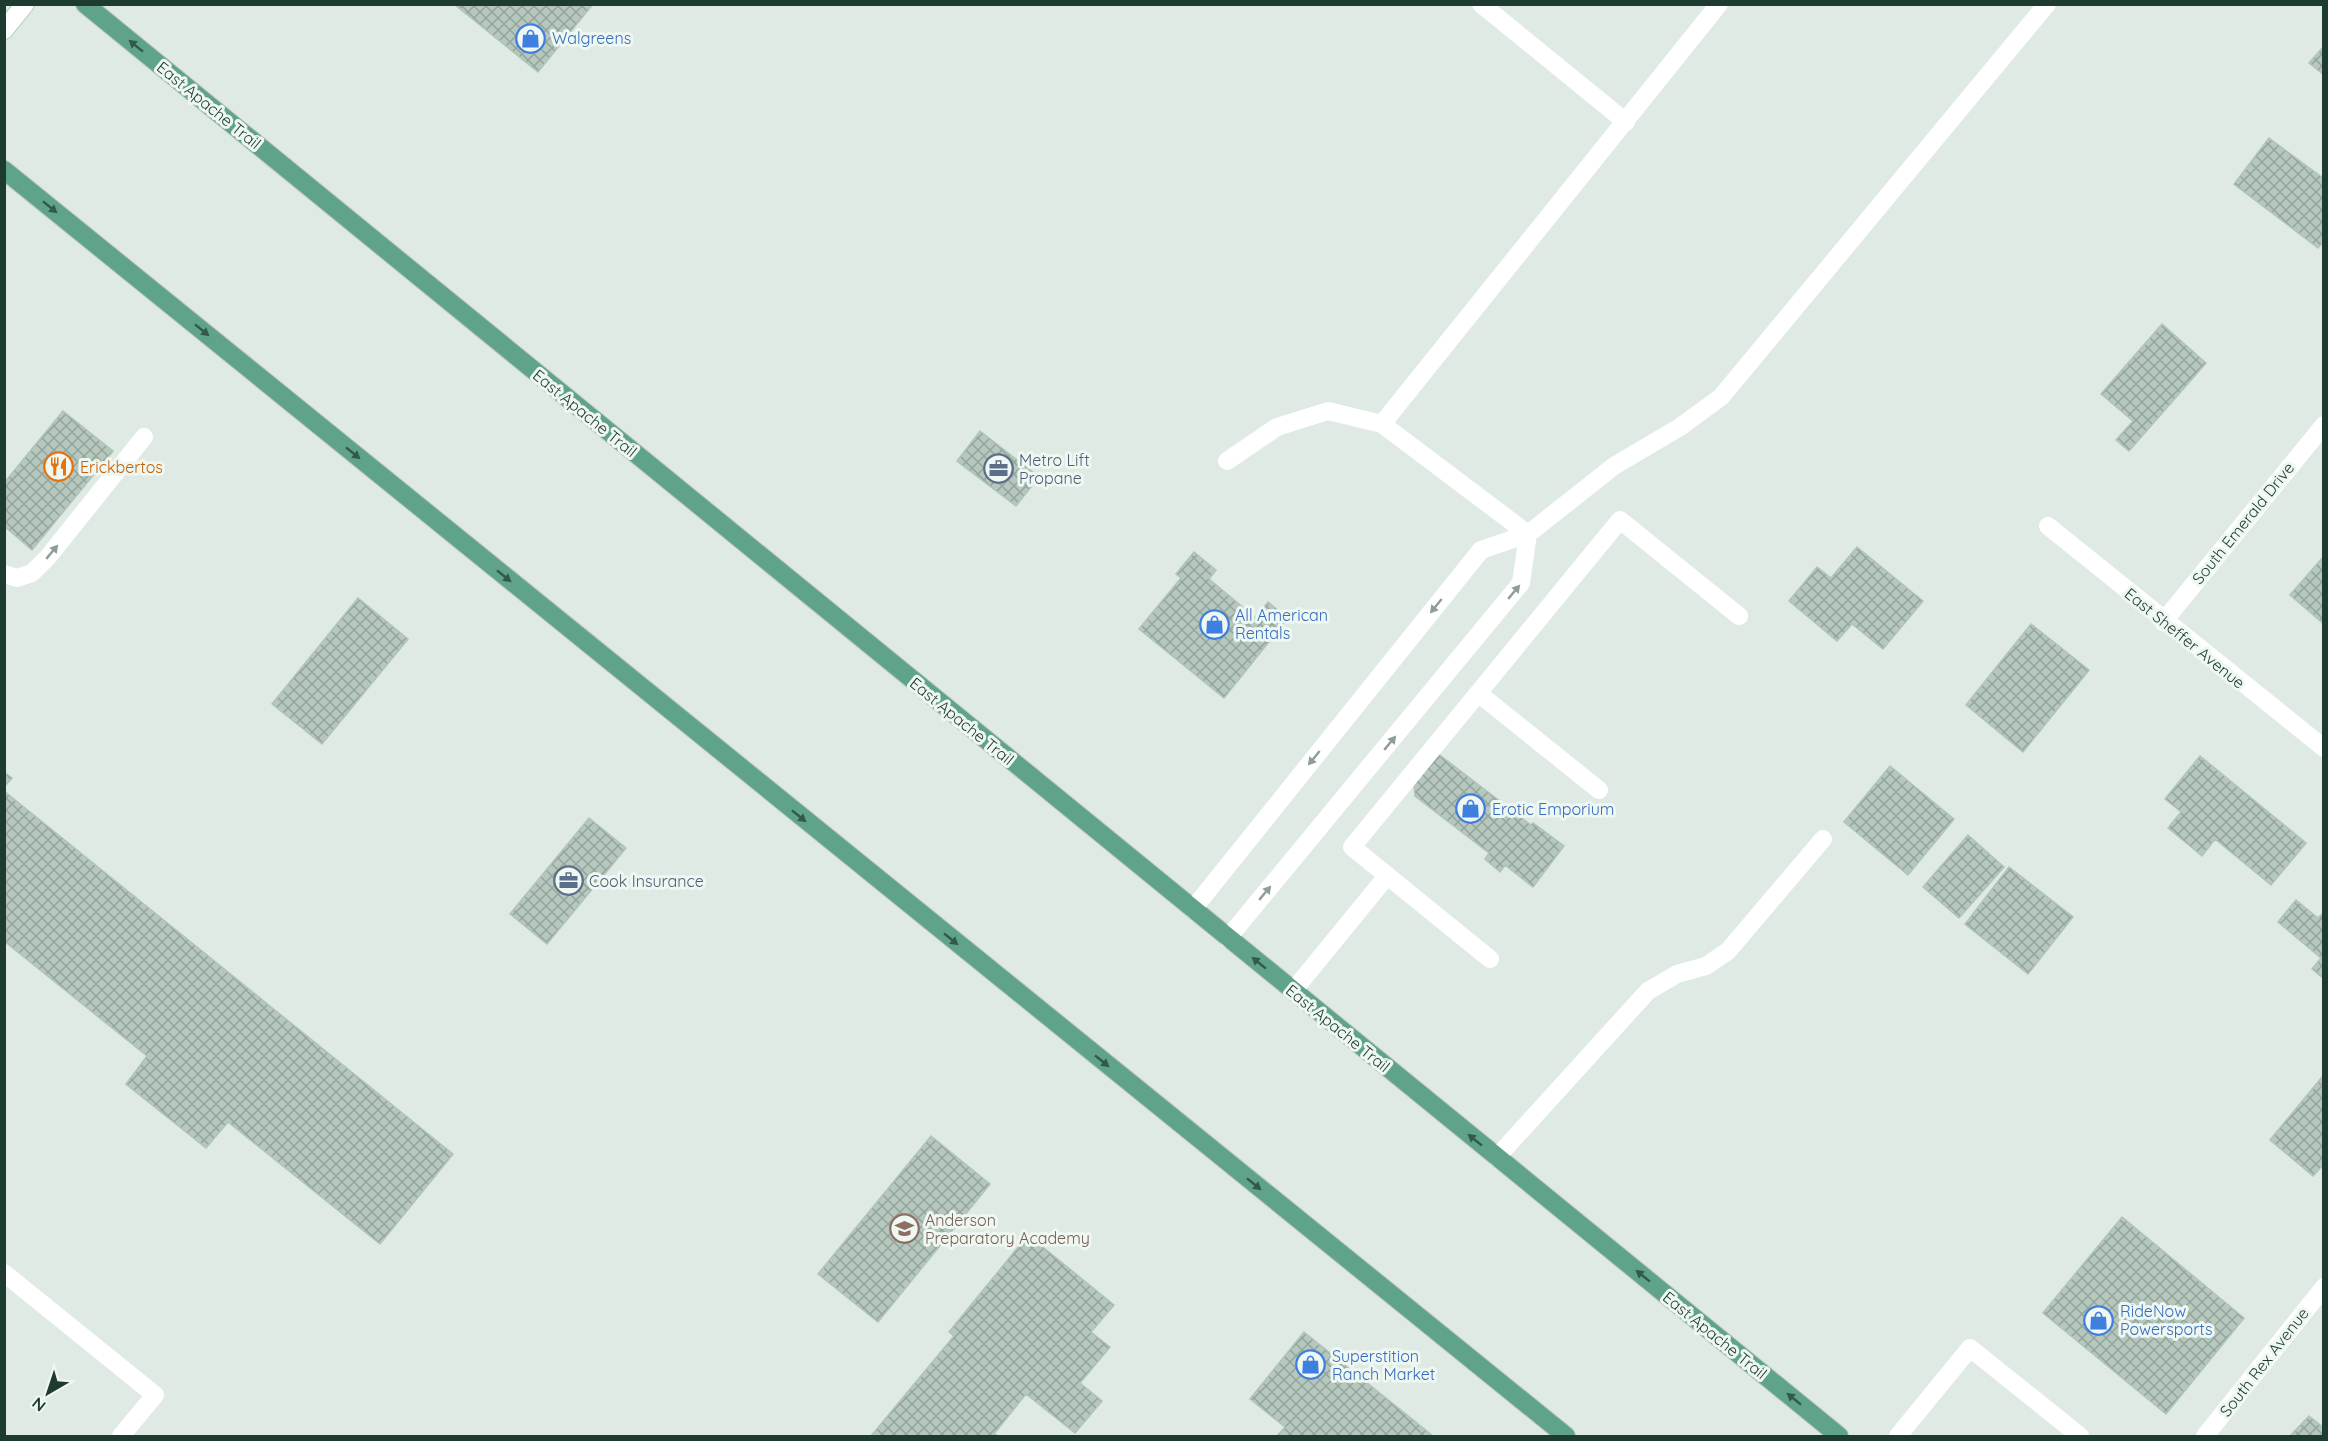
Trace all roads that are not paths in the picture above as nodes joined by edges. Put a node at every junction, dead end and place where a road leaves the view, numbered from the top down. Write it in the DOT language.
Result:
graph roads {
  1 [pos="25,4"];
  2 [pos="85,4"];
  3 [pos="1481,4"];
  4 [pos="1719,4"];
  5 [pos="2047,4"];
  6 [pos="4,30"];
  7 [pos="1626,122"];
  8 [pos="4,170"];
  9 [pos="1382,424"];
  10 [pos="2324,425"];
  11 [pos="144,437"];
  12 [pos="1227,461"];
  13 [pos="2048,526"];
  14 [pos="1528,534"];
  15 [pos="4,574"];
  16 [pos="1739,616"];
  17 [pos="2163,622"];
  18 [pos="1478,693"];
  19 [pos="2324,748"];
  20 [pos="1599,790"];
  21 [pos="1823,838"];
  22 [pos="1387,876"];
  23 [pos="1193,909"];
  24 [pos="1228,938"];
  25 [pos="1490,959"];
  26 [pos="1293,991"];
  27 [pos="1497,1157"];
  28 [pos="4,1273"];
  29 [pos="2324,1287"];
  30 [pos="122,1437"];
  31 [pos="1566,1437"];
  32 [pos="1839,1437"];
  33 [pos="1898,1437"];
  34 [pos="2080,1437"];
  35 [pos="2205,1437"];
  1 -- 6 [label="street"];
  23 -- 2 [label="main road, East Apache Trail, one-way"];
  3 -- 7 [label="street"];
  4 -- 7 [label="street"];
  5 -- 14 [label="street"];
  7 -- 9 [label="street"];
  8 -- 31 [label="main road, one-way"];
  9 -- 12 [label="street"];
  9 -- 14 [label="street"];
  10 -- 17 [label="street, South Emerald Drive"];
  15 -- 11 [label="street, one-way"];
  13 -- 17 [label="street, East Sheffer Avenue"];
  14 -- 23 [label="street, one-way"];
  24 -- 14 [label="street, one-way"];
  16 -- 18 [label="street"];
  17 -- 19 [label="street, East Sheffer Avenue"];
  18 -- 20 [label="street"];
  18 -- 22 [label="street"];
  21 -- 27 [label="street"];
  22 -- 25 [label="street"];
  22 -- 26 [label="street"];
  23 -- 24 [label="main road, East Apache Trail"];
  26 -- 24 [label="main road, East Apache Trail, one-way"];
  27 -- 26 [label="main road, East Apache Trail, one-way"];
  32 -- 27 [label="main road, East Apache Trail, one-way"];
  28 -- 30 [label="street"];
  29 -- 35 [label="street, South Rex Avenue"];
  33 -- 34 [label="street"];
}
